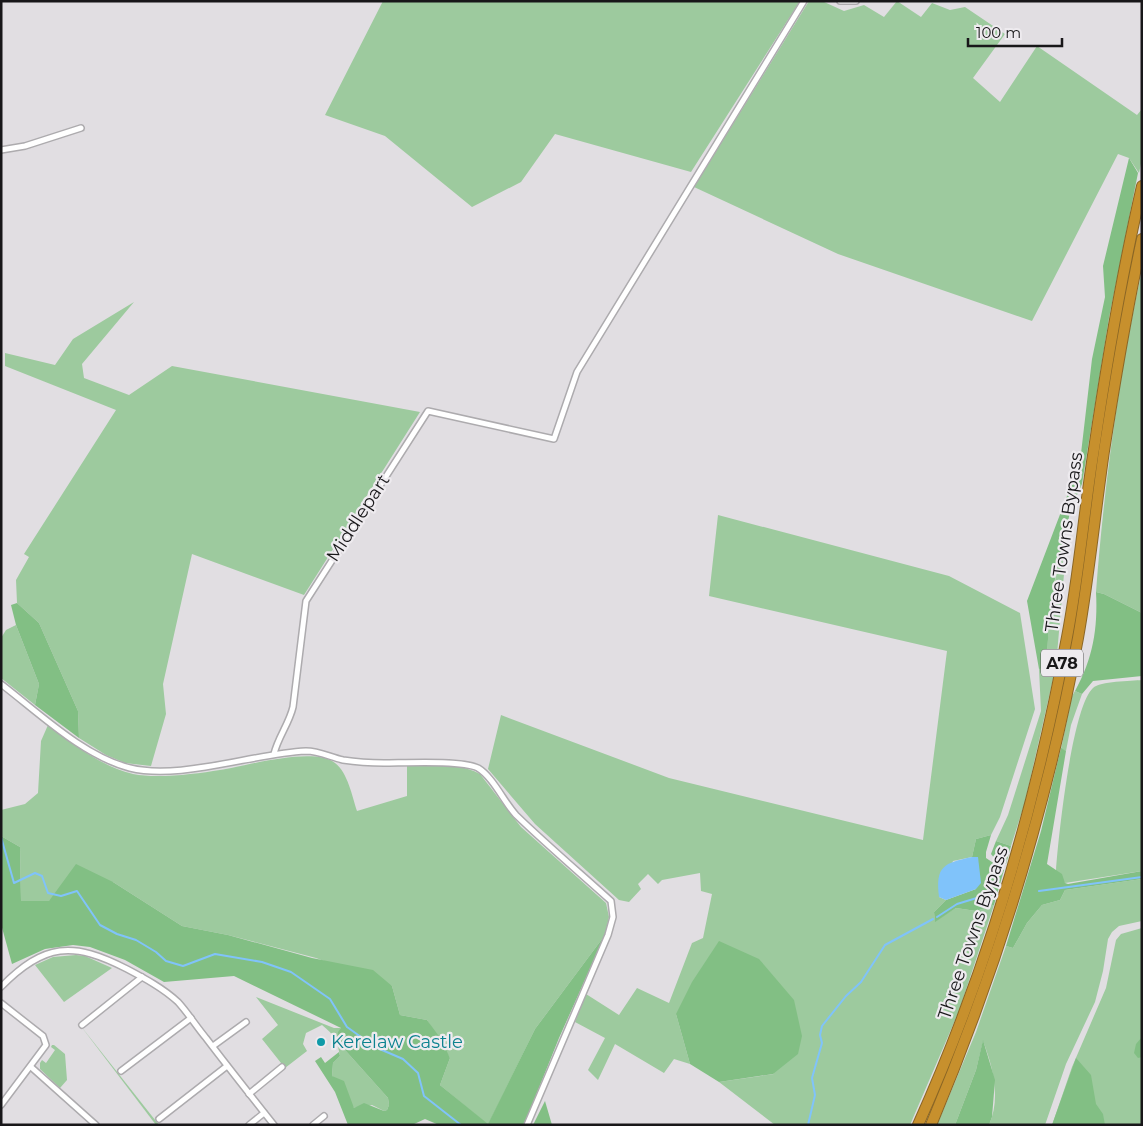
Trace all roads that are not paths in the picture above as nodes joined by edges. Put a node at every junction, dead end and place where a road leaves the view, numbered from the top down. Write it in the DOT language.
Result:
graph roads {
  1 [pos="804,1"];
  2 [pos="840,1"];
  3 [pos="856,1"];
  4 [pos="81,128"];
  5 [pos="1,150"];
  6 [pos="1142,186"];
  7 [pos="1142,239"];
  8 [pos="1,684"];
  9 [pos="274,754"];
  10 [pos="142,977"];
  11 [pos="1,987"];
  12 [pos="1,1003"];
  13 [pos="191,1018"];
  14 [pos="246,1022"];
  15 [pos="82,1025"];
  16 [pos="212,1046"];
  17 [pos="227,1066"];
  18 [pos="31,1067"];
  19 [pos="282,1067"];
  20 [pos="121,1071"];
  21 [pos="249,1094"];
  22 [pos="1,1105"];
  23 [pos="264,1112"];
  24 [pos="324,1116"];
  25 [pos="159,1119"];
  26 [pos="96,1125"];
  27 [pos="249,1125"];
  28 [pos="274,1125"];
  29 [pos="313,1125"];
  30 [pos="527,1125"];
  31 [pos="918,1125"];
  32 [pos="931,1125"];
  1 -- 9 [label="street, Middlepart"];
  2 -- 3 [label="street"];
  4 -- 5 [label="street"];
  6 -- 31 [label="highway, Three Towns Bypass / A78"];
  7 -- 32 [label="highway, Three Towns Bypass / A78"];
  8 -- 9 [label="street"];
  9 -- 30 [label="street"];
  10 -- 11 [label="street"];
  10 -- 13 [label="street"];
  10 -- 15 [label="street"];
  12 -- 18 [label="street"];
  13 -- 16 [label="street"];
  13 -- 20 [label="street"];
  14 -- 16 [label="street"];
  16 -- 17 [label="street"];
  17 -- 21 [label="street"];
  17 -- 25 [label="street"];
  18 -- 22 [label="street"];
  18 -- 26 [label="street"];
  19 -- 21 [label="street"];
  21 -- 23 [label="street"];
  23 -- 27 [label="street"];
  23 -- 28 [label="street"];
  24 -- 29 [label="street"];
}
